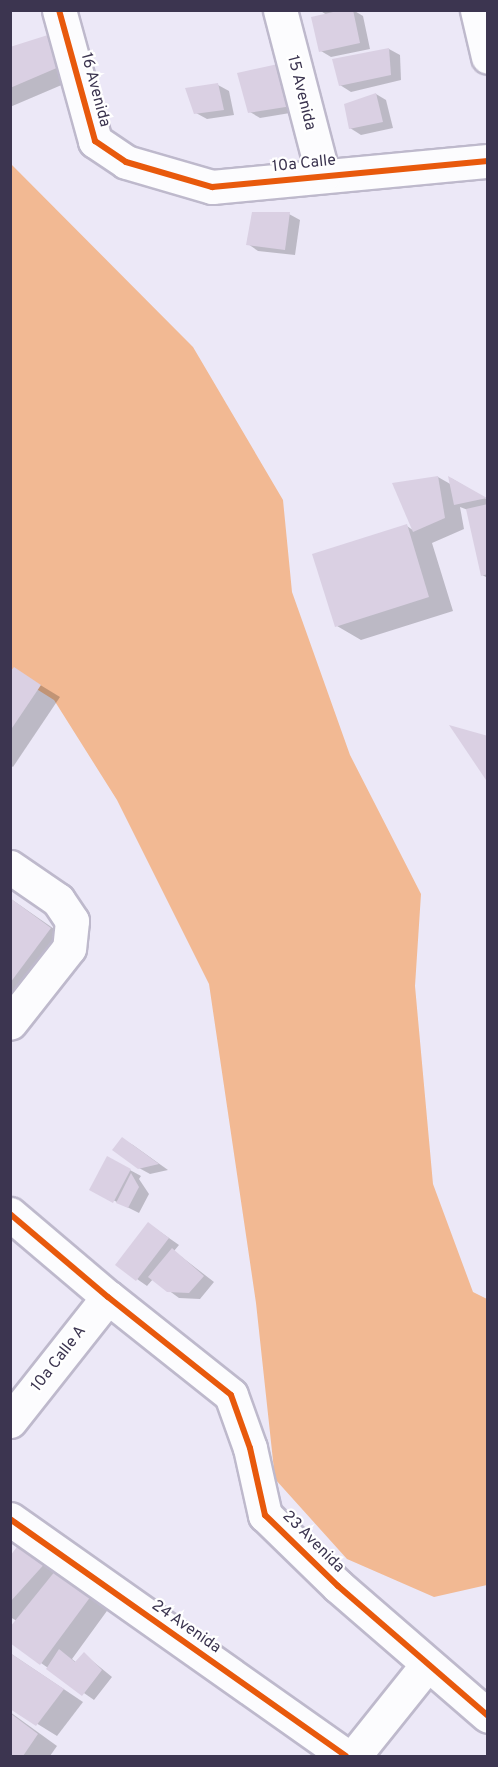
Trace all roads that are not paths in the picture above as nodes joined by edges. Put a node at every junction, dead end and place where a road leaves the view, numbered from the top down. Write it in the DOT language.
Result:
graph roads {
  1 [pos="59,10"];
  2 [pos="280,10"];
  3 [pos="477,10"];
  4 [pos="488,57"];
  5 [pos="488,160"];
  6 [pos="126,162"];
  7 [pos="322,175"];
  8 [pos="10,867"];
  9 [pos="10,1023"];
  10 [pos="10,1214"];
  11 [pos="108,1297"];
  12 [pos="10,1420"];
  13 [pos="10,1518"];
  14 [pos="427,1665"];
  15 [pos="488,1716"];
  16 [pos="346,1756"];
  17 [pos="354,1756"];
  1 -- 6 [label="street, 16 Avenida"];
  2 -- 7 [label="street, 15 Avenida"];
  3 -- 4 [label="street"];
  5 -- 7 [label="street, 10a Calle"];
  6 -- 7 [label="street, 10a Calle"];
  8 -- 9 [label="street"];
  10 -- 11 [label="street, 23 Avenida"];
  11 -- 12 [label="street, 10a Calle A"];
  11 -- 14 [label="street, 23 Avenida"];
  13 -- 16 [label="street, 24 Avenida"];
  14 -- 15 [label="street, 23 Avenida"];
  14 -- 17 [label="street"];
}
